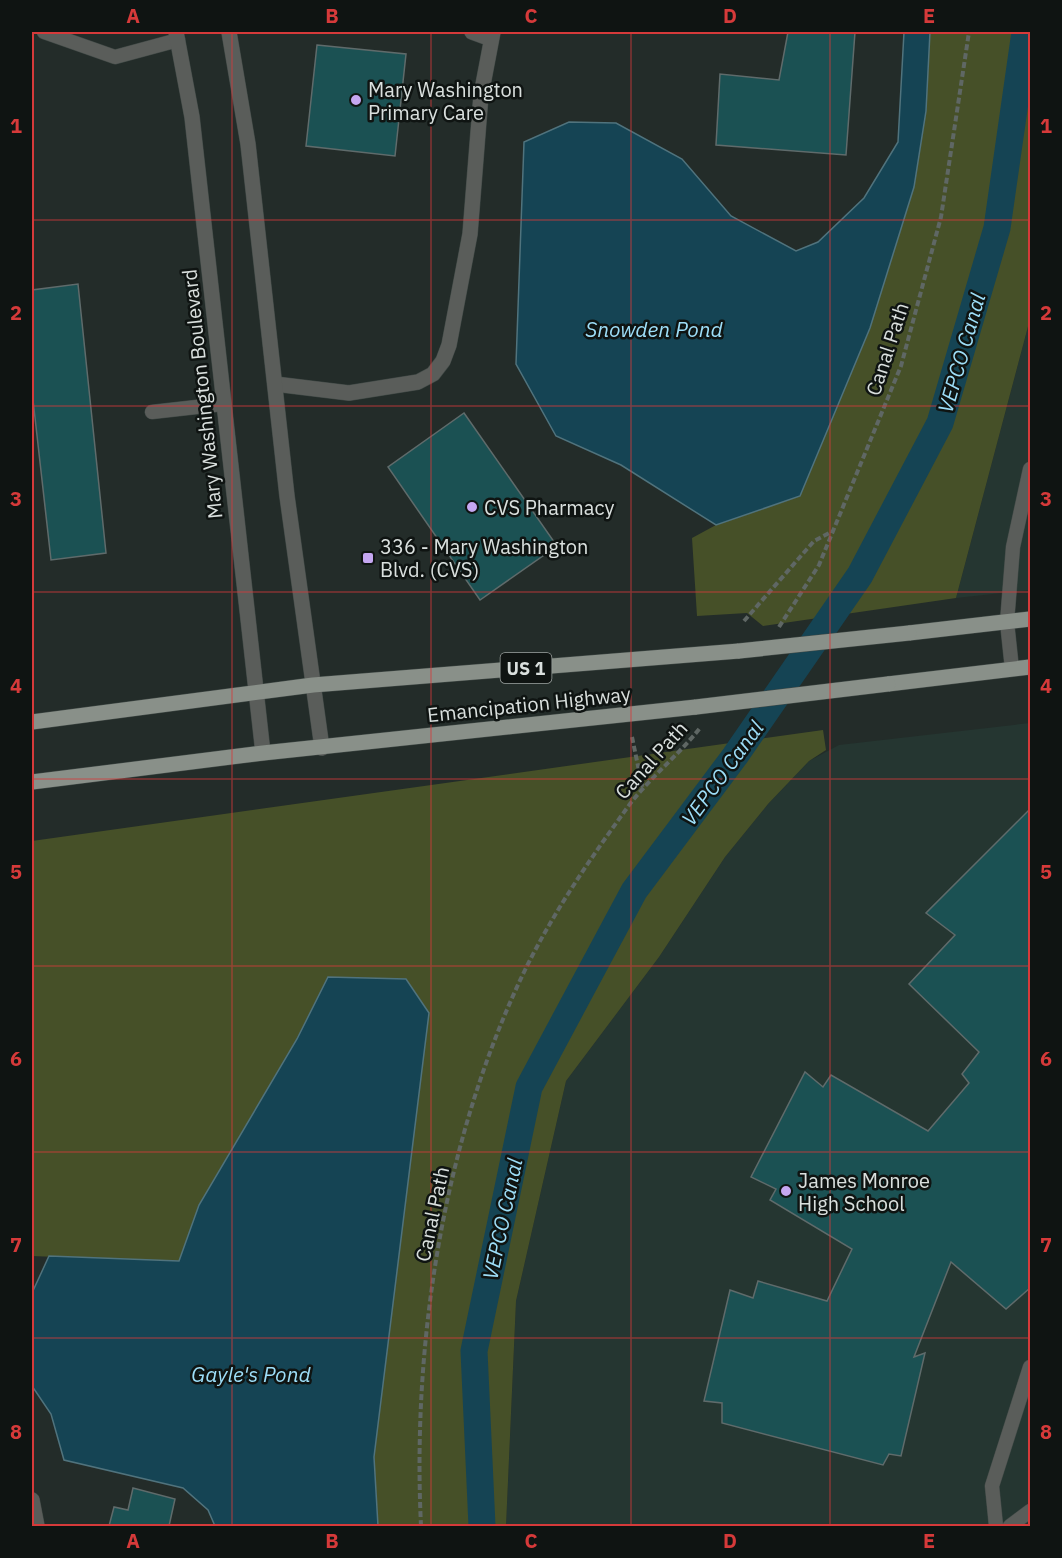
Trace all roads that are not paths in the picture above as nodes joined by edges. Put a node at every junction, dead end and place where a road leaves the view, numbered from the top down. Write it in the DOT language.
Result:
graph roads {
  1 [pos="44,32"];
  2 [pos="229,32"];
  3 [pos="472,32"];
  4 [pos="492,35"];
  5 [pos="177,36"];
  6 [pos="275,384"];
  7 [pos="223,404"];
  8 [pos="152,412"];
  9 [pos="1030,469"];
  10 [pos="1030,619"];
  11 [pos="1007,622"];
  12 [pos="1030,666"];
  13 [pos="1012,669"];
  14 [pos="313,686"];
  15 [pos="258,694"];
  16 [pos="32,722"];
  17 [pos="322,748"];
  18 [pos="263,753"];
  19 [pos="32,782"];
  20 [pos="1030,1367"];
  21 [pos="32,1500"];
  22 [pos="1030,1511"];
  23 [pos="37,1527"];
  24 [pos="996,1527"];
  25 [pos="1010,1527"];
  1 -- 5 [label="lane"];
  2 -- 6 [label="street"];
  3 -- 4 [label="street"];
  4 -- 6 [label="street"];
  5 -- 7 [label="street, Mary Washington Boulevard"];
  6 -- 14 [label="street"];
  7 -- 8 [label="lane"];
  7 -- 15 [label="street, Mary Washington Boulevard"];
  9 -- 11 [label="lane"];
  10 -- 11 [label="main road, Emancipation Highway / US 1"];
  11 -- 13 [label="lane"];
  11 -- 14 [label="main road, Emancipation Highway / US 1, bridge"];
  12 -- 13 [label="main road, Emancipation Highway"];
  13 -- 17 [label="main road, Emancipation Highway, bridge"];
  14 -- 15 [label="main road, Emancipation Highway / US 1"];
  14 -- 17 [label="street"];
  15 -- 16 [label="main road, Emancipation Highway / US 1"];
  15 -- 18 [label="street, Mary Washington Boulevard"];
  17 -- 18 [label="main road, Emancipation Highway"];
  18 -- 19 [label="main road, Emancipation Highway"];
  20 -- 24 [label="lane"];
  21 -- 23 [label="street"];
  22 -- 25 [label="lane"];
}
